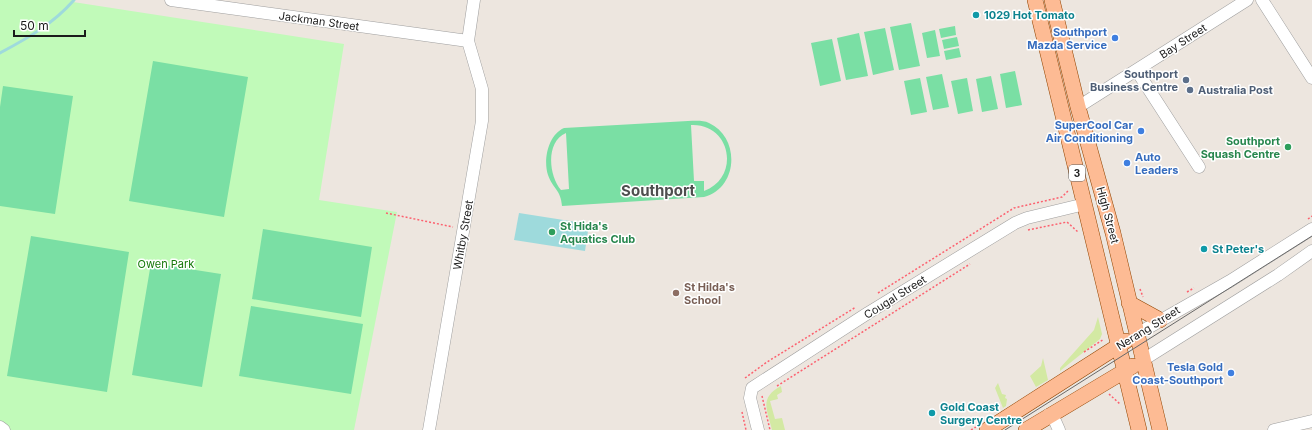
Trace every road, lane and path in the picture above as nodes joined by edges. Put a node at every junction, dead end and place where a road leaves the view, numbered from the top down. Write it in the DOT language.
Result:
graph roads {
  1 [pos="171,0"];
  2 [pos="474,0"];
  3 [pos="1035,0"];
  4 [pos="1052,0"];
  5 [pos="1247,0"];
  6 [pos="1262,0"];
  7 [pos="468,41"];
  8 [pos="1137,71"];
  9 [pos="1312,78"];
  10 [pos="1078,107"];
  11 [pos="1199,167"];
  12 [pos="1085,204"];
  13 [pos="386,213"];
  14 [pos="1067,222"];
  15 [pos="464,229"];
  16 [pos="1312,229"];
  17 [pos="1024,231"];
  18 [pos="1312,251"];
  19 [pos="971,264"];
  20 [pos="1129,303"];
  21 [pos="1160,320"];
  22 [pos="1137,334"];
  23 [pos="1119,346"];
  24 [pos="1143,360"];
  25 [pos="1125,371"];
  26 [pos="774,388"];
  27 [pos="762,395"];
  28 [pos="1048,415"];
  29 [pos="1312,421"];
  30 [pos="0,426"];
  31 [pos="4,430"];
  32 [pos="429,430"];
  33 [pos="758,430"];
  34 [pos="770,430"];
  35 [pos="987,430"];
  36 [pos="1026,430"];
  37 [pos="1059,430"];
  38 [pos="1139,430"];
  39 [pos="1160,430"];
  40 [pos="1274,430"];
  1 -- 7 [label="street, Jackman Street"];
  2 -- 7 [label="street"];
  3 -- 12 [label="main road, High Street / 3"];
  4 -- 10 [label="main road, High Street / 3"];
  5 -- 8 [label="street, Bay Street"];
  6 -- 9 [label="street"];
  7 -- 15 [label="street, Whitby Street"];
  8 -- 10 [label="street, Bay Street"];
  8 -- 11 [label="street"];
  10 -- 20 [label="main road, High Street / 3"];
  12 -- 23 [label="main road, High Street / 3"];
  12 -- 33 [label="street, Cougal Street"];
  13 -- 15 [label="path"];
  14 -- 17 [label="path"];
  15 -- 32 [label="street, Whitby Street"];
  16 -- 21 [label="street, Nerang Street"];
  18 -- 24 [label="street"];
  19 -- 26 [label="path"];
  20 -- 21 [label="main road"];
  20 -- 22 [label="main road, High Street / 3"];
  21 -- 22 [label="street, Nerang Street"];
  22 -- 23 [label="main road, Nerang Street"];
  22 -- 24 [label="main road, High Street / 3"];
  23 -- 25 [label="main road, High Street / 3"];
  23 -- 35 [label="main road, Nerang Street"];
  24 -- 25 [label="main road"];
  24 -- 39 [label="main road, High Street / 3"];
  25 -- 28 [label="main road"];
  25 -- 38 [label="main road, High Street / 3"];
  27 -- 34 [label="path"];
  28 -- 36 [label="main road"];
  28 -- 37 [label="street"];
  29 -- 40 [label="street"];
  30 -- 31 [label="street"];
}
